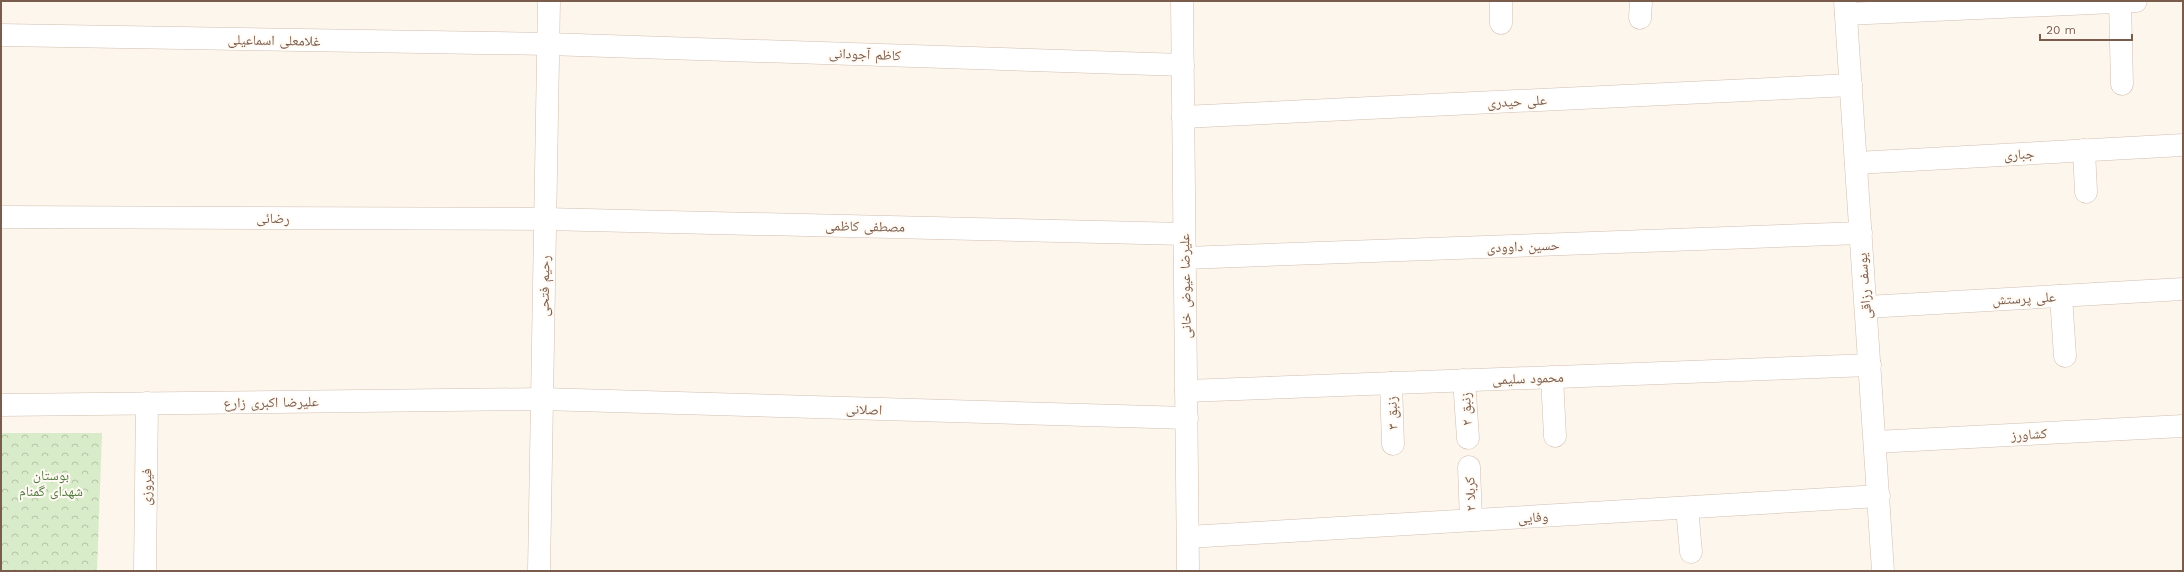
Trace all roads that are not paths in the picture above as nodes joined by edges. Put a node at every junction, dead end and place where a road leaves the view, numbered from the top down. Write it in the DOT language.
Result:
graph roads {
  1 [pos="548,1"];
  2 [pos="1182,1"];
  3 [pos="1500,1"];
  4 [pos="2128,1"];
  5 [pos="1846,8"];
  6 [pos="1501,22"];
  7 [pos="1,35"];
  8 [pos="548,44"];
  9 [pos="1183,65"];
  10 [pos="2122,84"];
  11 [pos="1851,85"];
  12 [pos="1183,117"];
  13 [pos="2183,145"];
  14 [pos="2084,150"];
  15 [pos="1856,163"];
  16 [pos="2086,192"];
  17 [pos="1,217"];
  18 [pos="545,219"];
  19 [pos="1860,233"];
  20 [pos="1184,234"];
  21 [pos="1185,258"];
  22 [pos="2183,289"];
  23 [pos="2061,296"];
  24 [pos="1866,307"];
  25 [pos="2065,356"];
  26 [pos="1870,365"];
  27 [pos="1552,377"];
  28 [pos="1464,380"];
  29 [pos="1391,383"];
  30 [pos="1186,391"];
  31 [pos="542,399"];
  32 [pos="147,403"];
  33 [pos="1,405"];
  34 [pos="1186,418"];
  35 [pos="2183,426"];
  36 [pos="1555,436"];
  37 [pos="1468,438"];
  38 [pos="1875,442"];
  39 [pos="1393,444"];
  40 [pos="1469,467"];
  41 [pos="1878,496"];
  42 [pos="1687,508"];
  43 [pos="1471,520"];
  44 [pos="1188,537"];
  45 [pos="1690,552"];
  46 [pos="145,571"];
  47 [pos="539,571"];
  48 [pos="1188,571"];
  49 [pos="1884,571"];
  1 -- 8 [label="street, رحیم فتحی"];
  2 -- 9 [label="street, علیرضا عیوض خانی"];
  3 -- 6 [label="street"];
  4 -- 5 [label="street"];
  4 -- 10 [label="street"];
  5 -- 11 [label="street, یوسف رزاقی"];
  7 -- 8 [label="street, غلامعلی اسماعیلی"];
  8 -- 9 [label="street, کاظم آجودانی"];
  8 -- 18 [label="street, رحیم فتحی"];
  9 -- 12 [label="street, علیرضا عیوض خانی"];
  11 -- 12 [label="street, علی حیدری"];
  11 -- 15 [label="street, یوسف رزاقی"];
  12 -- 20 [label="street, علیرضا عیوض خانی"];
  13 -- 14 [label="street, جباری"];
  14 -- 15 [label="street, جباری"];
  14 -- 16 [label="street"];
  15 -- 19 [label="street, یوسف رزاقی"];
  17 -- 18 [label="street, رضائی"];
  18 -- 20 [label="street, مصطفی کاظمی"];
  18 -- 31 [label="street, رحیم فتحی"];
  19 -- 21 [label="street, حسین داوودی"];
  19 -- 24 [label="street, یوسف رزاقی"];
  20 -- 21 [label="street, علیرضا عیوض خانی"];
  21 -- 30 [label="street, علیرضا عیوض خانی"];
  22 -- 23 [label="street, علی پرستش"];
  23 -- 24 [label="street, علی پرستش"];
  23 -- 25 [label="street"];
  24 -- 26 [label="street, یوسف رزاقی"];
  26 -- 27 [label="street, محمود سلیمی"];
  26 -- 38 [label="street, یوسف رزاقی"];
  27 -- 28 [label="street, محمود سلیمی"];
  27 -- 36 [label="street"];
  28 -- 29 [label="street, محمود سلیمی"];
  28 -- 37 [label="street, زنبق ۲"];
  29 -- 30 [label="street, محمود سلیمی"];
  29 -- 39 [label="street, زنبق ۳"];
  30 -- 34 [label="street, علیرضا عیوض خانی"];
  31 -- 32 [label="street, علیرضا اکبری زارع"];
  31 -- 34 [label="street, اصلانی"];
  31 -- 47 [label="street, رحیم فتحی"];
  32 -- 33 [label="street, علیرضا اکبری زارع"];
  32 -- 46 [label="street, فیروزی"];
  34 -- 44 [label="street, علیرضا عیوض خانی"];
  35 -- 38 [label="street, کشاورز"];
  38 -- 41 [label="street, یوسف رزاقی"];
  40 -- 43 [label="street, کربلا ۲"];
  41 -- 42 [label="street, وفایی"];
  41 -- 49 [label="street, یوسف رزاقی"];
  42 -- 43 [label="street, وفایی"];
  42 -- 45 [label="street"];
  43 -- 44 [label="street, وفایی"];
  44 -- 48 [label="street, علیرضا عیوض خانی"];
}
